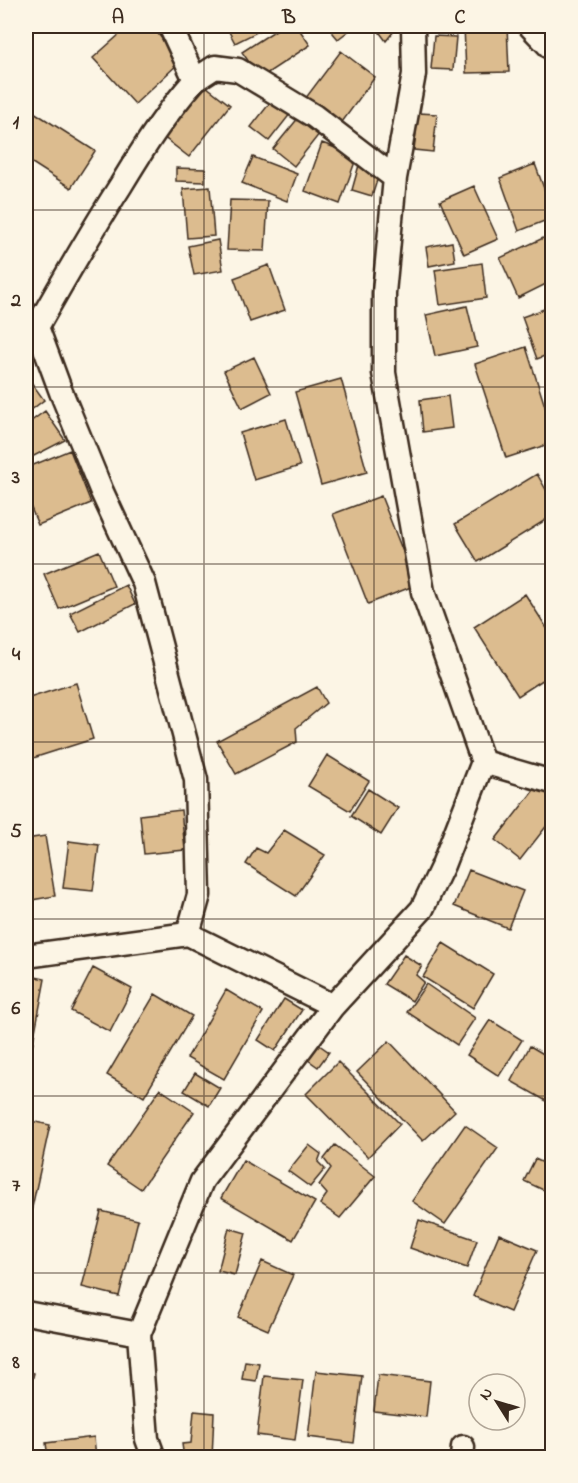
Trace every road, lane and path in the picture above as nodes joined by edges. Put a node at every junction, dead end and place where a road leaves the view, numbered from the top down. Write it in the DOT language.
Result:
graph roads {
  1 [pos="170,26"];
  2 [pos="413,26"];
  3 [pos="530,26"];
  4 [pos="552,49"];
  5 [pos="195,80"];
  6 [pos="396,178"];
  7 [pos="483,762"];
  8 [pos="552,782"];
  9 [pos="188,934"];
  10 [pos="26,956"];
  11 [pos="333,1006"];
  12 [pos="26,1314"];
  13 [pos="139,1334"];
  14 [pos="154,1458"];
  1 -- 5 [label="street"];
  2 -- 6 [label="street"];
  3 -- 4 [label="street"];
  5 -- 6 [label="street"];
  5 -- 9 [label="street"];
  6 -- 7 [label="street"];
  7 -- 8 [label="street"];
  7 -- 11 [label="street"];
  9 -- 10 [label="street"];
  9 -- 11 [label="street"];
  11 -- 13 [label="street"];
  12 -- 13 [label="street"];
  13 -- 14 [label="street"];
}
